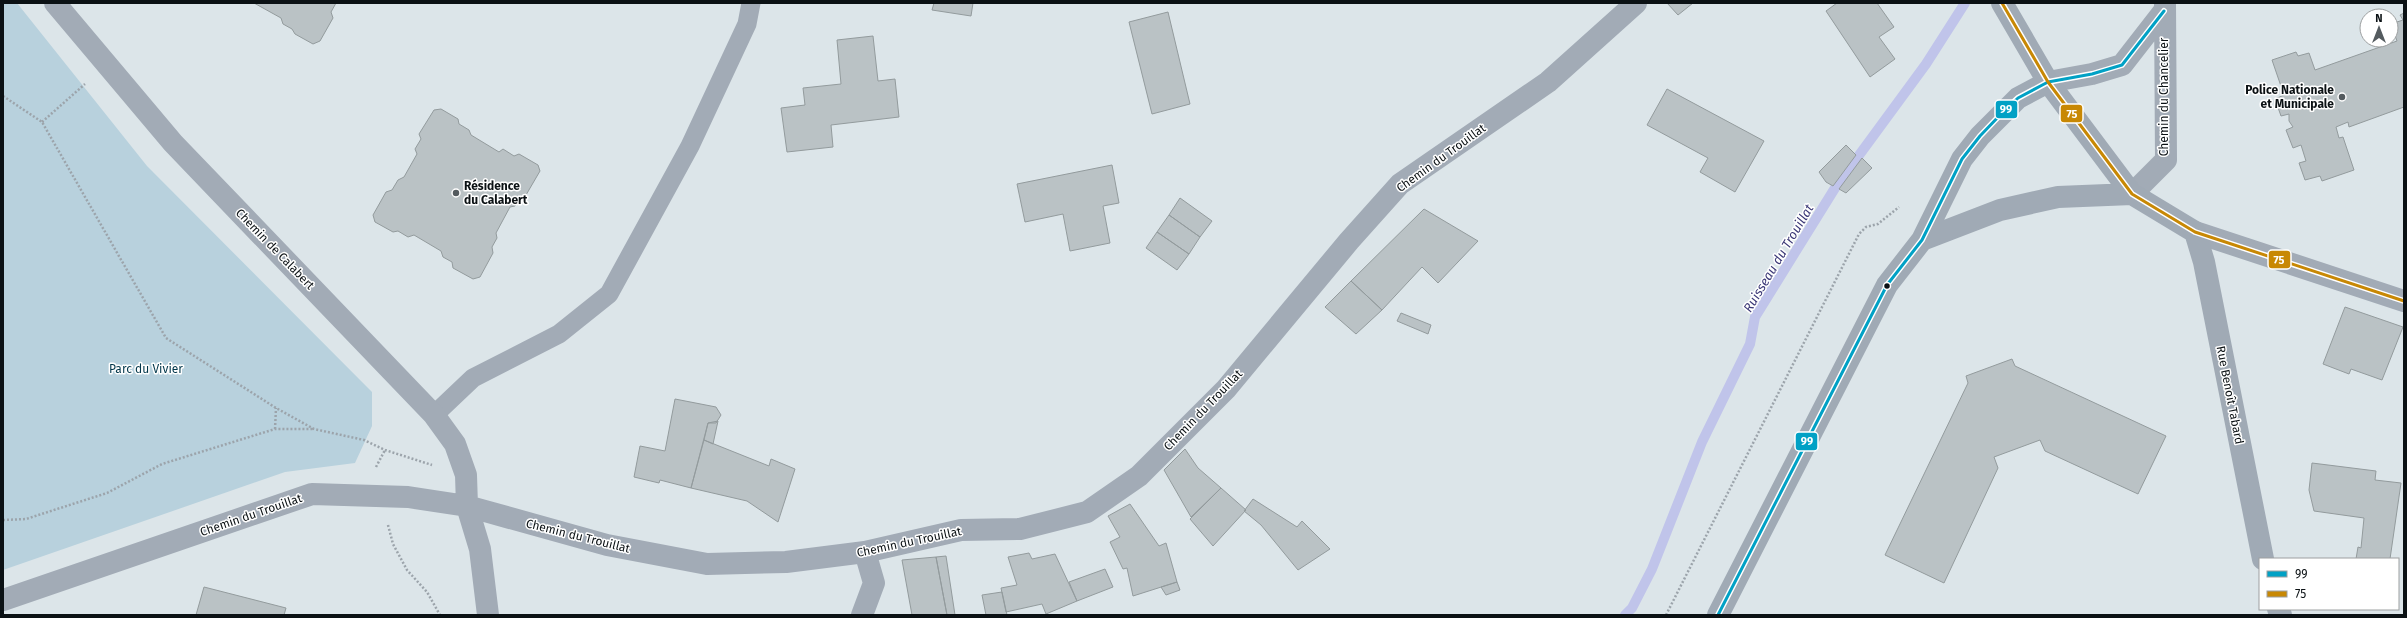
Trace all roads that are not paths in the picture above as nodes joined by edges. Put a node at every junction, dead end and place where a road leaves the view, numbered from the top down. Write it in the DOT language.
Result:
graph roads {
  1 [pos="55,3"];
  2 [pos="751,3"];
  3 [pos="1636,3"];
  4 [pos="2002,3"];
  5 [pos="2164,7"];
  6 [pos="2048,82"];
  7 [pos="2132,194"];
  8 [pos="2195,232"];
  9 [pos="1922,240"];
  10 [pos="2404,301"];
  11 [pos="434,415"];
  12 [pos="467,506"];
  13 [pos="865,552"];
  14 [pos="2263,558"];
  15 [pos="3,600"];
  16 [pos="488,615"];
  17 [pos="862,615"];
  18 [pos="1718,615"];
  1 -- 11 [label="street, Chemin de Calabert"];
  2 -- 11 [label="lane"];
  3 -- 13 [label="street, Chemin du Trouillat"];
  4 -- 6 [label="main road"];
  5 -- 6 [label="street, Chemin du Chancelier"];
  5 -- 7 [label="street, Chemin du Chancelier"];
  6 -- 7 [label="main road"];
  6 -- 9 [label="main road"];
  7 -- 8 [label="main road"];
  7 -- 9 [label="main road"];
  8 -- 10 [label="street"];
  8 -- 14 [label="main road, Rue Benoît Tabard"];
  9 -- 18 [label="main road"];
  11 -- 12 [label="street, Chemin de Calabert"];
  12 -- 13 [label="street, Chemin du Trouillat"];
  12 -- 15 [label="street, Chemin du Trouillat"];
  12 -- 16 [label="street, Chemin de Calabert"];
  13 -- 17 [label="street"];
}
